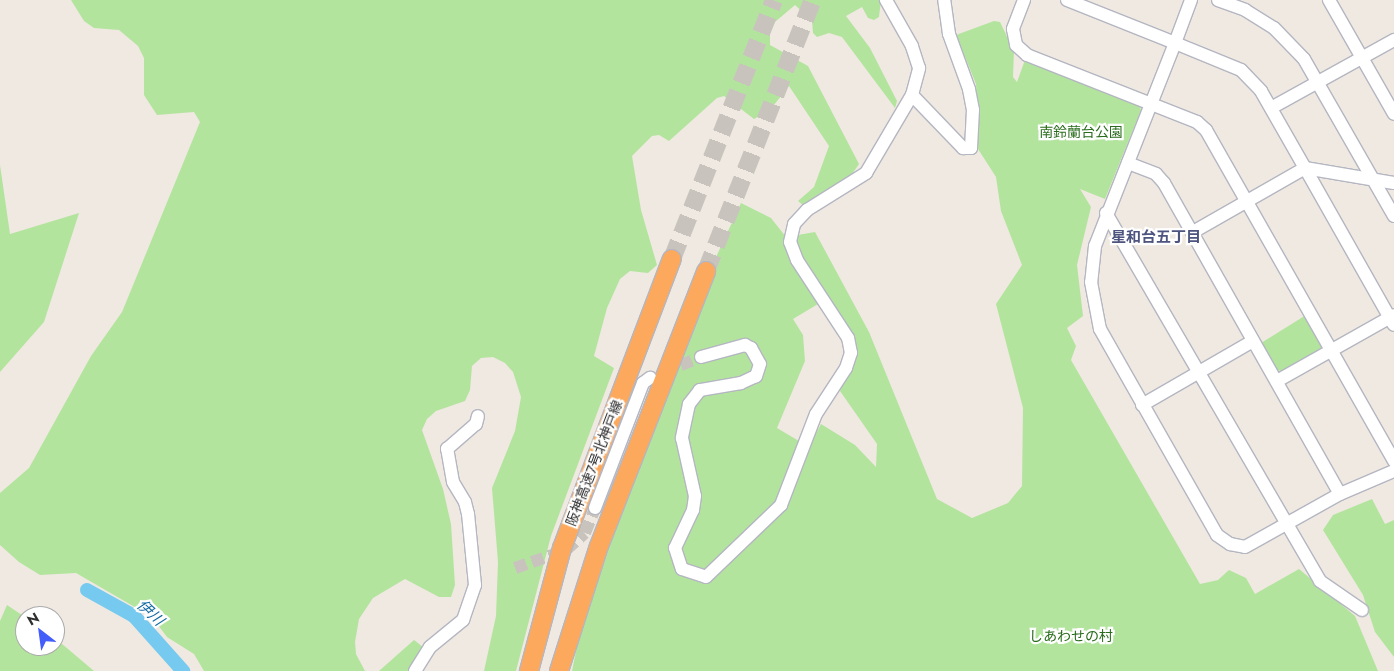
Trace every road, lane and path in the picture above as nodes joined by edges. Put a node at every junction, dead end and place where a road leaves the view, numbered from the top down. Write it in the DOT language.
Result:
graph roads {
  1 [pos="886,0"];
  2 [pos="944,0"];
  3 [pos="1024,0"];
  4 [pos="1067,0"];
  5 [pos="1191,0"];
  6 [pos="1218,0"];
  7 [pos="1329,0"];
  8 [pos="1247,5"];
  9 [pos="1394,40"];
  10 [pos="1175,43"];
  11 [pos="1362,58"];
  12 [pos="1317,82"];
  13 [pos="912,95"];
  14 [pos="1152,105"];
  15 [pos="1392,107"];
  16 [pos="1271,108"];
  17 [pos="1128,163"];
  18 [pos="1305,168"];
  19 [pos="1374,180"];
  20 [pos="1394,183"];
  21 [pos="1246,200"];
  22 [pos="1106,213"];
  23 [pos="1394,216"];
  24 [pos="1193,232"];
  25 [pos="672,259"];
  26 [pos="706,271"];
  27 [pos="1393,319"];
  28 [pos="1253,341"];
  29 [pos="1330,350"];
  30 [pos="701,358"];
  31 [pos="1198,372"];
  32 [pos="650,378"];
  33 [pos="1277,381"];
  34 [pos="1142,405"];
  35 [pos="478,416"];
  36 [pos="1394,461"];
  37 [pos="1394,472"];
  38 [pos="1340,494"];
  39 [pos="595,508"];
  40 [pos="1287,526"];
  41 [pos="1362,610"];
  42 [pos="415,671"];
  43 [pos="529,671"];
  44 [pos="559,671"];
  1 -- 13 [label="street"];
  2 -- 13 [label="street"];
  3 -- 14 [label="street"];
  4 -- 10 [label="street"];
  5 -- 10 [label="street"];
  6 -- 8 [label="street"];
  7 -- 11 [label="street"];
  8 -- 12 [label="street"];
  9 -- 11 [label="street"];
  10 -- 14 [label="street"];
  10 -- 16 [label="street"];
  11 -- 12 [label="street"];
  11 -- 15 [label="street"];
  12 -- 16 [label="street"];
  12 -- 19 [label="street"];
  13 -- 30 [label="street"];
  14 -- 17 [label="street"];
  14 -- 21 [label="street"];
  16 -- 18 [label="street"];
  17 -- 22 [label="street"];
  17 -- 24 [label="street"];
  18 -- 19 [label="street"];
  18 -- 21 [label="street"];
  18 -- 27 [label="street"];
  19 -- 20 [label="street"];
  19 -- 23 [label="street"];
  21 -- 24 [label="street"];
  21 -- 29 [label="street"];
  22 -- 31 [label="street"];
  22 -- 34 [label="street"];
  24 -- 28 [label="street"];
  25 -- 43 [label="highway, 阪神高速7号北神戸線"];
  26 -- 44 [label="highway"];
  27 -- 29 [label="street"];
  28 -- 31 [label="street"];
  28 -- 33 [label="street"];
  29 -- 33 [label="street"];
  29 -- 36 [label="street"];
  31 -- 34 [label="street"];
  31 -- 40 [label="street"];
  32 -- 39 [label="street"];
  33 -- 38 [label="street"];
  34 -- 40 [label="street"];
  35 -- 42 [label="street"];
  37 -- 38 [label="street"];
  38 -- 40 [label="street"];
  40 -- 41 [label="street"];
}
